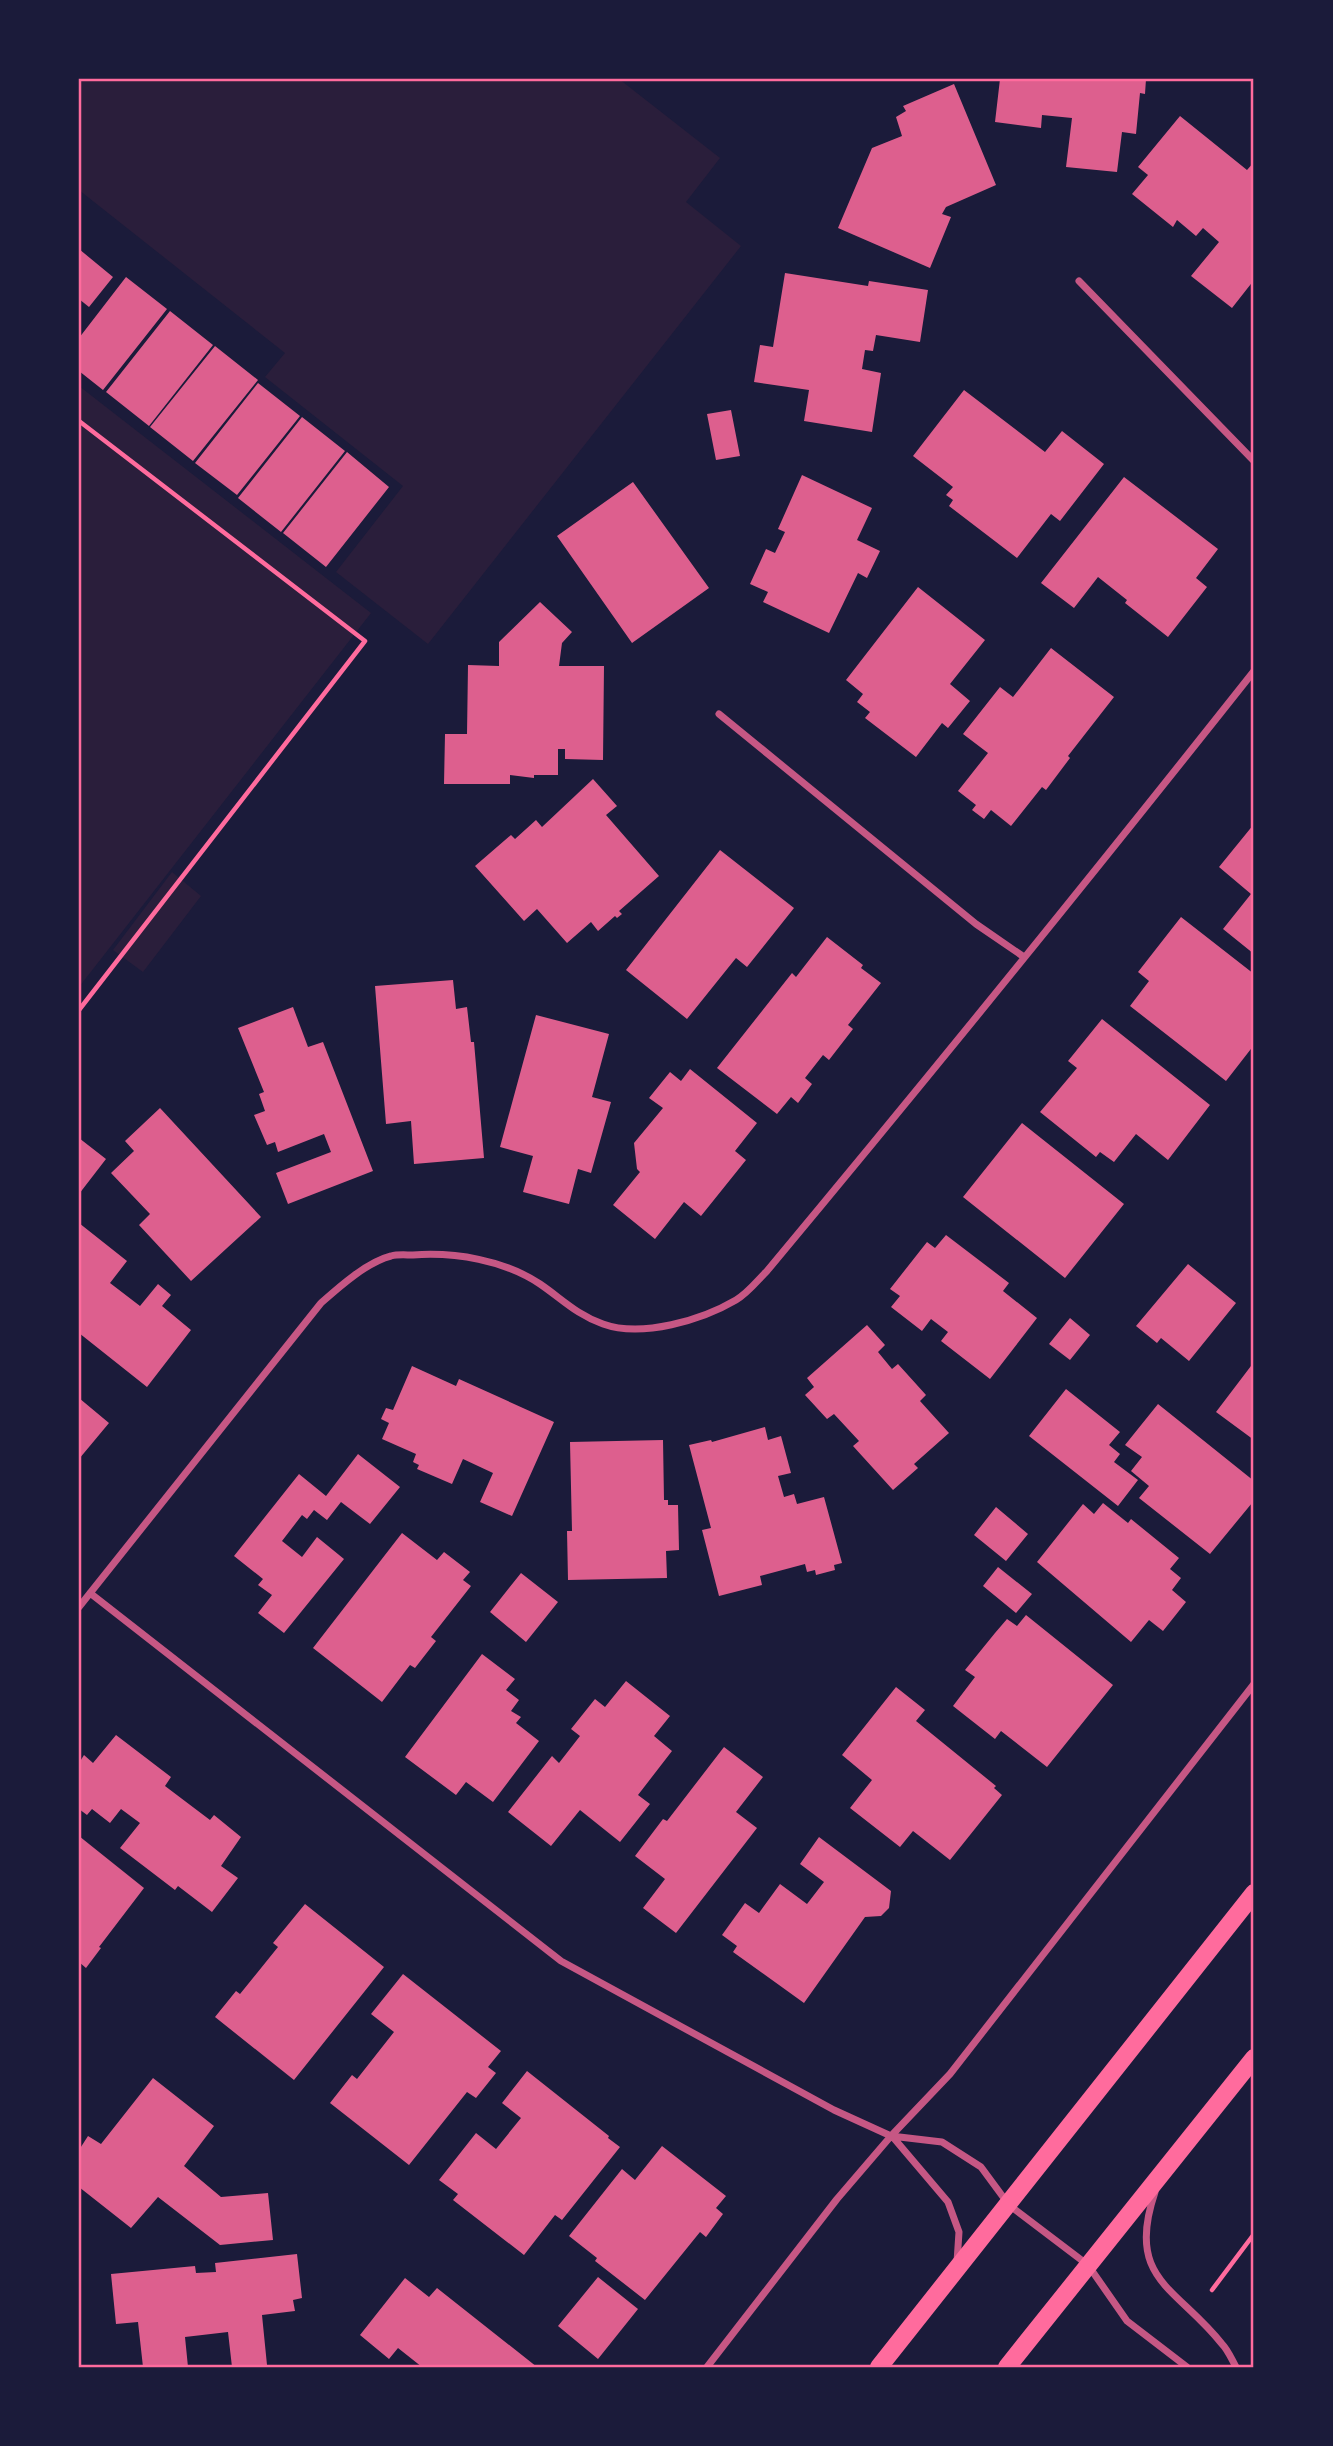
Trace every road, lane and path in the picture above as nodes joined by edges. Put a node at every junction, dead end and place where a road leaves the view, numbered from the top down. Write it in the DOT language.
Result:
graph roads {
  1 [pos="1079,281"];
  2 [pos="79,421"];
  3 [pos="1254,461"];
  4 [pos="1254,671"];
  5 [pos="719,714"];
  6 [pos="1024,957"];
  7 [pos="79,1010"];
  8 [pos="90,1593"];
  9 [pos="79,1607"];
  10 [pos="1254,1684"];
  11 [pos="1254,1894"];
  12 [pos="1254,2058"];
  13 [pos="891,2136"];
  14 [pos="1160,2175"];
  15 [pos="1009,2205"];
  16 [pos="1254,2234"];
  17 [pos="1088,2265"];
  18 [pos="957,2270"];
  19 [pos="1205,2299"];
  20 [pos="707,2367"];
  21 [pos="879,2367"];
  22 [pos="1007,2367"];
  23 [pos="1187,2367"];
  24 [pos="1236,2367"];
  1 -- 3 [label="street"];
  2 -- 7 [label="path"];
  4 -- 6 [label="street"];
  5 -- 6 [label="street"];
  6 -- 8 [label="street"];
  8 -- 9 [label="street"];
  8 -- 13 [label="street"];
  10 -- 13 [label="street"];
  11 -- 15 [label="main road"];
  12 -- 14 [label="main road"];
  13 -- 15 [label="street"];
  13 -- 18 [label="street"];
  13 -- 20 [label="street"];
  14 -- 17 [label="main road"];
  14 -- 24 [label="street"];
  15 -- 17 [label="street"];
  15 -- 18 [label="main road"];
  16 -- 19 [label="path"];
  17 -- 22 [label="main road"];
  17 -- 23 [label="street"];
  18 -- 21 [label="main road"];
}
